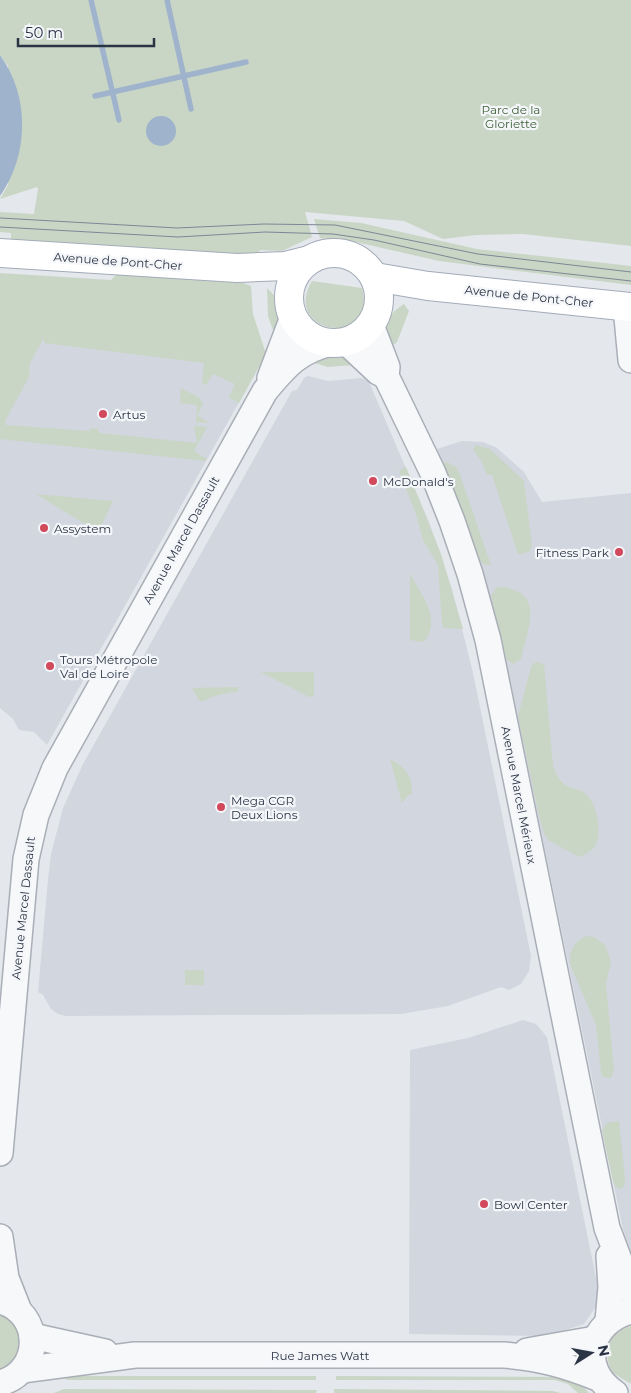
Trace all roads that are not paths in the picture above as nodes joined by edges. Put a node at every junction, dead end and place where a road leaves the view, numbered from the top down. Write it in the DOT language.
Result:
graph roads {
  1 [pos="7,254"];
  2 [pos="309,260"];
  3 [pos="237,268"];
  4 [pos="375,277"];
  5 [pos="428,286"];
  6 [pos="628,307"];
  7 [pos="291,308"];
  8 [pos="375,317"];
  9 [pos="338,343"];
  10 [pos="631,360"];
  11 [pos="386,376"];
  12 [pos="265,391"];
  13 [pos="0,1153"];
  14 [pos="607,1228"];
  15 [pos="0,1237"];
  16 [pos="631,1291"];
  17 [pos="10,1306"];
  18 [pos="631,1311"];
  19 [pos="602,1330"];
  20 [pos="32,1336"];
  21 [pos="504,1354"];
  22 [pos="135,1355"];
  23 [pos="12,1381"];
  24 [pos="607,1386"];
  1 -- 3 [label="main road, Avenue de Pont-Cher"];
  2 -- 3 [label="main road, Avenue de Pont-Cher"];
  2 -- 4 [label="main road"];
  2 -- 7 [label="main road"];
  3 -- 7 [label="main road, Avenue de Pont-Cher"];
  4 -- 5 [label="main road, Avenue de Pont-Cher"];
  4 -- 8 [label="main road"];
  5 -- 6 [label="main road, Avenue de Pont-Cher"];
  5 -- 8 [label="main road, Avenue de Pont-Cher"];
  6 -- 10 [label="street"];
  7 -- 9 [label="main road"];
  7 -- 12 [label="street, Avenue Marcel Dassault"];
  8 -- 9 [label="main road"];
  8 -- 11 [label="street, Avenue Marcel Mérieux"];
  9 -- 11 [label="street, Avenue Marcel Mérieux"];
  9 -- 12 [label="street, Avenue Marcel Dassault"];
  11 -- 14 [label="street, Avenue Marcel Mérieux"];
  12 -- 13 [label="street, Avenue Marcel Dassault"];
  14 -- 16 [label="street, Avenue Marcel Mérieux"];
  14 -- 19 [label="street, Avenue Marcel Mérieux"];
  15 -- 17 [label="street"];
  17 -- 20 [label="street"];
  18 -- 19 [label="street, Rue James Watt"];
  19 -- 21 [label="street, Rue James Watt"];
  19 -- 24 [label="street, Avenue Marcel Mérieux"];
  20 -- 22 [label="street, Rue James Watt"];
  20 -- 23 [label="street"];
  21 -- 22 [label="street, Rue James Watt"];
  21 -- 24 [label="street, Rue James Watt"];
  22 -- 23 [label="street, Rue James Watt"];
}
